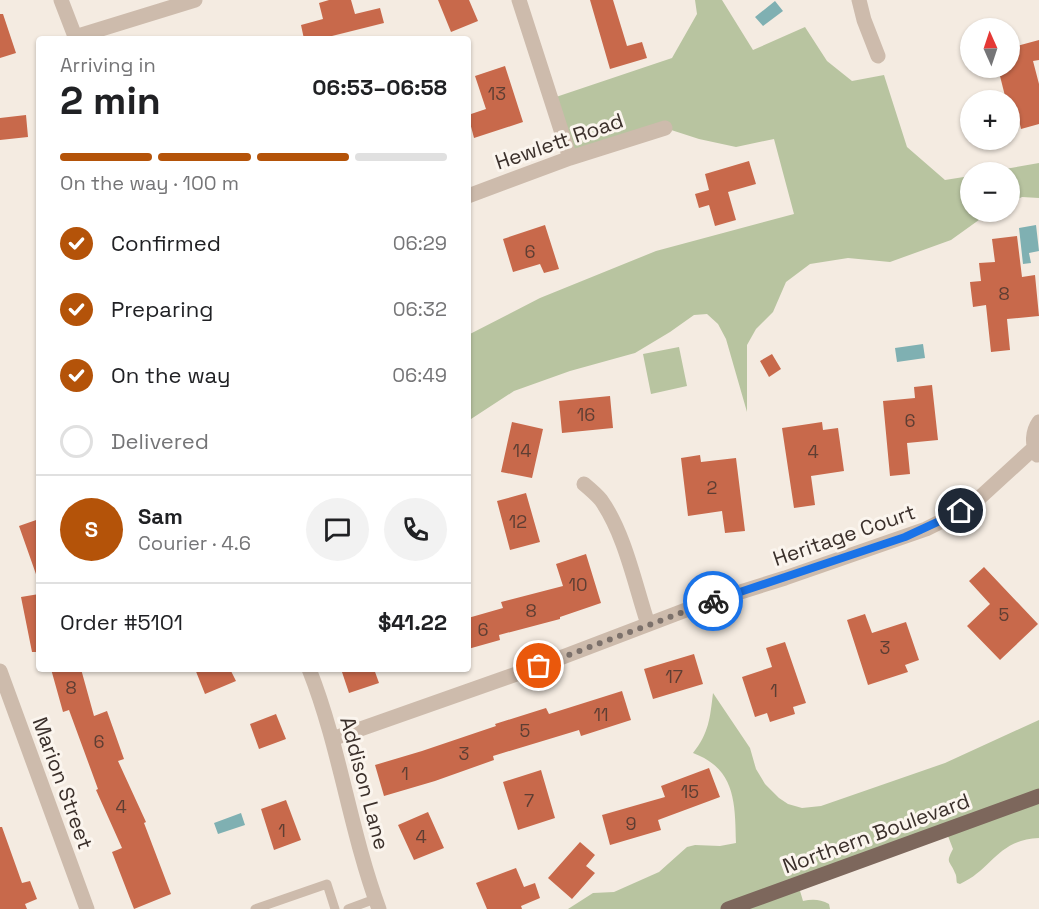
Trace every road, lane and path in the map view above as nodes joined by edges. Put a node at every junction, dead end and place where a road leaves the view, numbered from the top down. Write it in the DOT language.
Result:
graph roads {
  1 [pos="61,0"];
  2 [pos="195,0"];
  3 [pos="519,0"];
  4 [pos="859,0"];
  5 [pos="74,36"];
  6 [pos="81,36"];
  7 [pos="879,56"];
  8 [pos="665,128"];
  9 [pos="570,158"];
  10 [pos="471,194"];
  11 [pos="1039,422"];
  12 [pos="1037,453"];
  13 [pos="584,484"];
  14 [pos="648,624"];
  15 [pos="0,671"];
  16 [pos="310,672"];
  17 [pos="333,739"];
  18 [pos="1039,796"];
  19 [pos="377,904"];
  20 [pos="87,909"];
  21 [pos="255,909"];
  22 [pos="335,909"];
  23 [pos="348,909"];
  24 [pos="728,909"];
  1 -- 5 [label="street"];
  2 -- 6 [label="street"];
  3 -- 9 [label="street"];
  4 -- 7 [label="street"];
  8 -- 9 [label="street, Hewlett Road"];
  9 -- 10 [label="street, Hewlett Road"];
  11 -- 12 [label="street, Heritage Court"];
  12 -- 14 [label="street, Heritage Court"];
  13 -- 14 [label="street"];
  14 -- 17 [label="street, Heritage Court"];
  15 -- 20 [label="street, Marion Street"];
  16 -- 17 [label="street, Addison Lane"];
  17 -- 19 [label="street, Addison Lane"];
  18 -- 24 [label="main road, Northern Boulevard"];
  19 -- 23 [label="lane"];
  21 -- 22 [label="lane"];
}
